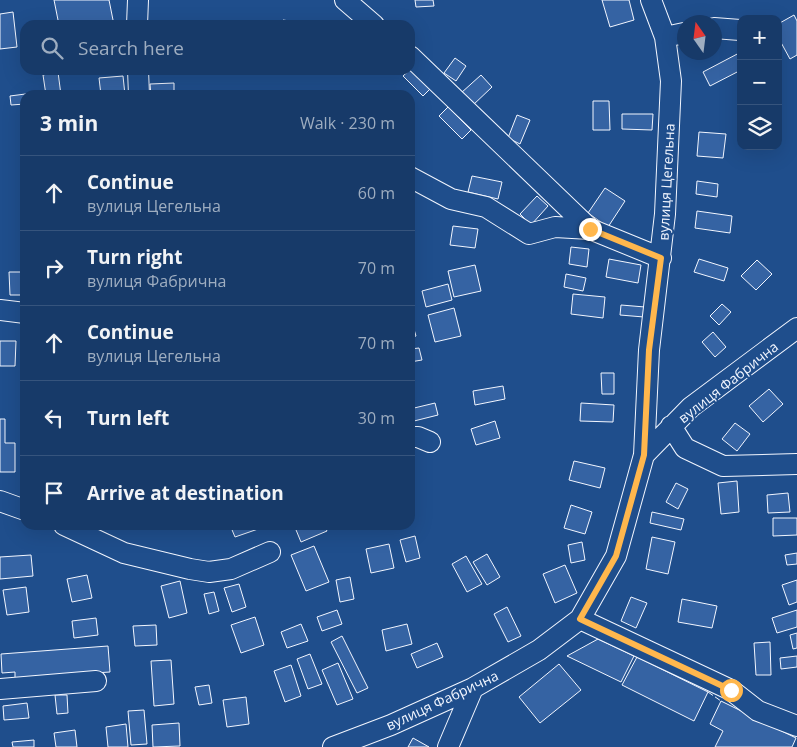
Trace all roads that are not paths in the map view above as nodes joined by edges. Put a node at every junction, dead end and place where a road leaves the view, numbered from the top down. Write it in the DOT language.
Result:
graph roads {
  1 [pos="138,0"];
  2 [pos="345,0"];
  3 [pos="651,0"];
  4 [pos="137,20"];
  5 [pos="368,20"];
  6 [pos="722,29"];
  7 [pos="737,30"];
  8 [pos="677,34"];
  9 [pos="665,37"];
  10 [pos="415,61"];
  11 [pos="138,75"];
  12 [pos="139,90"];
  13 [pos="415,180"];
  14 [pos="590,229"];
  15 [pos="661,258"];
  16 [pos="0,310"];
  17 [pos="20,312"];
  18 [pos="797,328"];
  19 [pos="671,426"];
  20 [pos="415,437"];
  21 [pos="430,442"];
  22 [pos="644,455"];
  23 [pos="797,464"];
  24 [pos="0,501"];
  25 [pos="20,508"];
  26 [pos="75,530"];
  27 [pos="270,552"];
  28 [pos="580,619"];
  29 [pos="96,681"];
  30 [pos="473,688"];
  31 [pos="0,689"];
  32 [pos="797,726"];
  33 [pos="334,747"];
  34 [pos="448,747"];
  1 -- 4 [label="street"];
  2 -- 5 [label="street"];
  3 -- 9 [label="street, вулиця Цегельна"];
  6 -- 7 [label="street"];
  8 -- 9 [label="street"];
  9 -- 15 [label="street, вулиця Цегельна"];
  10 -- 14 [label="street"];
  11 -- 12 [label="street"];
  13 -- 14 [label="street"];
  14 -- 15 [label="street"];
  15 -- 22 [label="street, вулиця Цегельна"];
  16 -- 17 [label="street"];
  18 -- 19 [label="street, вулиця Фабрична"];
  19 -- 22 [label="street, вулиця Фабрична"];
  19 -- 23 [label="street"];
  20 -- 21 [label="street"];
  22 -- 28 [label="street, вулиця Фабрична"];
  24 -- 25 [label="street"];
  26 -- 27 [label="street"];
  28 -- 30 [label="street, вулиця Фабрична"];
  28 -- 32 [label="street"];
  29 -- 31 [label="street"];
  30 -- 33 [label="street, вулиця Фабрична"];
  30 -- 34 [label="street"];
}
